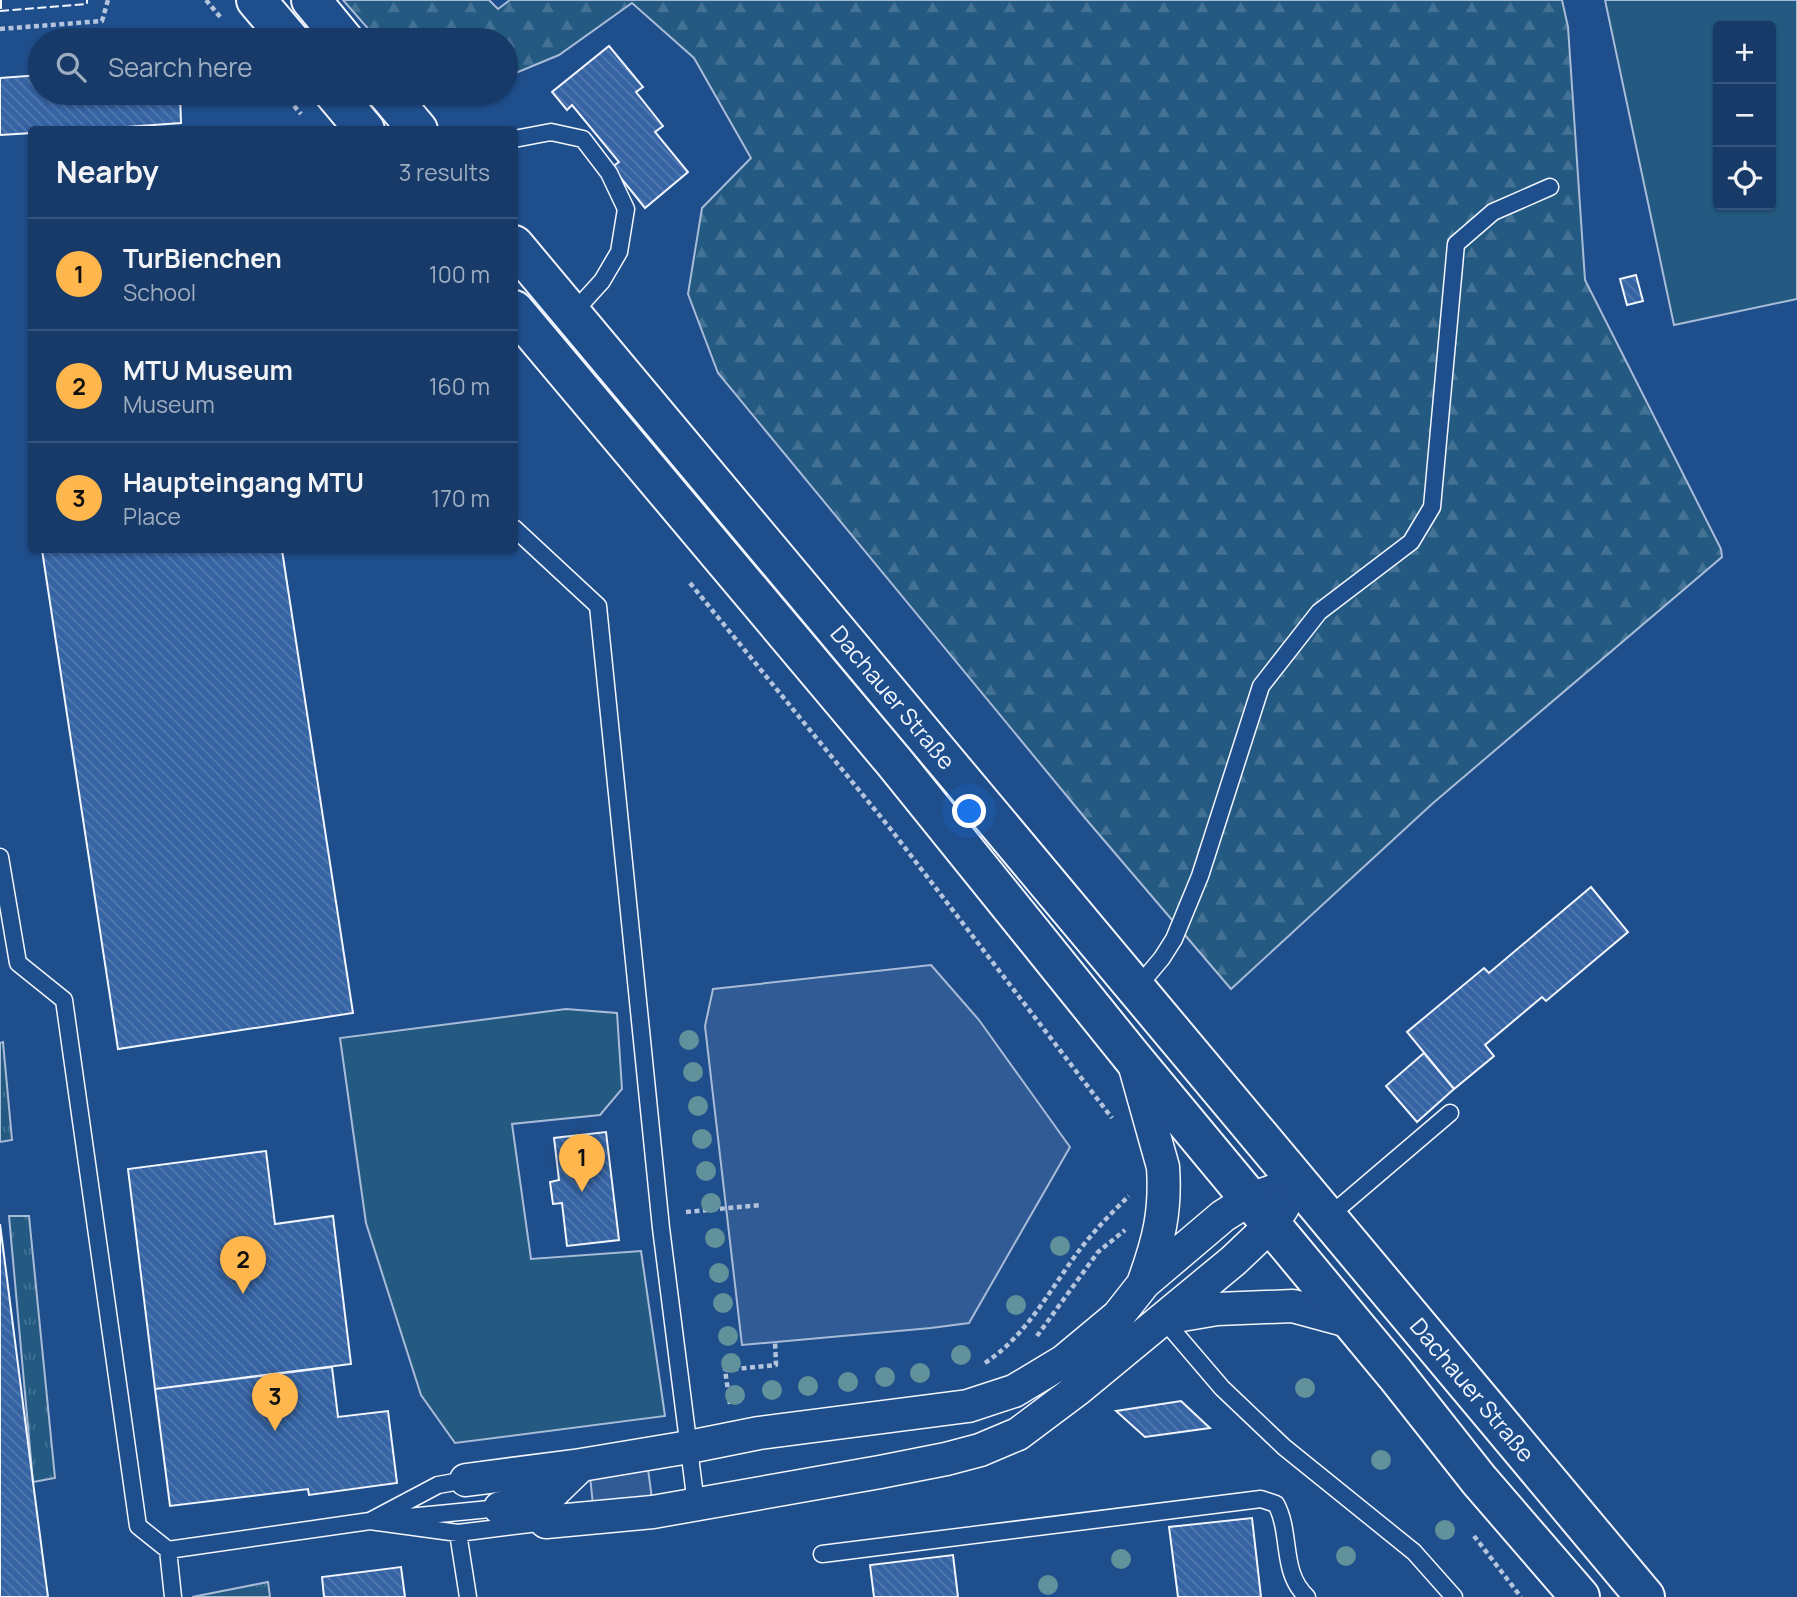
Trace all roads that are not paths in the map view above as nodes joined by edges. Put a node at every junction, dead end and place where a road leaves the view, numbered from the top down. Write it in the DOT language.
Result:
graph roads {
  1 [pos="256,0"];
  2 [pos="311,0"];
  3 [pos="280,28"];
  4 [pos="334,28"];
  5 [pos="344,105"];
  6 [pos="397,105"];
  7 [pos="362,126"];
  8 [pos="415,126"];
  9 [pos="518,138"];
  10 [pos="1550,187"];
  11 [pos="518,250"];
  12 [pos="572,314"];
  13 [pos="518,315"];
  14 [pos="518,532"];
  15 [pos="0,857"];
  16 [pos="1136,989"];
  17 [pos="1132,1057"];
  18 [pos="1450,1112"];
  19 [pos="1299,1182"];
  20 [pos="1260,1212"];
  21 [pos="1328,1217"];
  22 [pos="1144,1283"];
  23 [pos="1163,1319"];
  24 [pos="1352,1322"];
  25 [pos="689,1447"];
  26 [pos="581,1465"];
  27 [pos="466,1480"];
  28 [pos="696,1504"];
  29 [pos="500,1508"];
  30 [pos="370,1521"];
  31 [pos="546,1522"];
  32 [pos="458,1533"];
  33 [pos="169,1550"];
  34 [pos="821,1554"];
  35 [pos="173,1597"];
  36 [pos="468,1597"];
  37 [pos="1307,1597"];
  38 [pos="1454,1597"];
  39 [pos="1580,1597"];
  40 [pos="1645,1597"];
  1 -- 3 [label="main road"];
  2 -- 4 [label="main road"];
  5 -- 7 [label="main road"];
  6 -- 8 [label="main road"];
  9 -- 12 [label="lane"];
  10 -- 16 [label="lane"];
  11 -- 12 [label="main road, Dachauer Straße"];
  12 -- 16 [label="main road, Dachauer Straße"];
  13 -- 17 [label="main road, Dachauer Straße"];
  14 -- 25 [label="lane"];
  15 -- 33 [label="lane"];
  16 -- 19 [label="main road, Dachauer Straße"];
  17 -- 20 [label="main road, Dachauer Straße"];
  17 -- 22 [label="street"];
  18 -- 21 [label="lane"];
  19 -- 20 [label="street"];
  19 -- 21 [label="main road, Dachauer Straße"];
  20 -- 22 [label="street"];
  20 -- 23 [label="street"];
  20 -- 24 [label="main road, Dachauer Straße"];
  21 -- 40 [label="main road, Dachauer Straße"];
  22 -- 25 [label="street"];
  23 -- 24 [label="street"];
  23 -- 28 [label="street"];
  23 -- 38 [label="lane"];
  24 -- 39 [label="main road, Dachauer Straße"];
  25 -- 26 [label="street"];
  25 -- 28 [label="lane"];
  26 -- 27 [label="street"];
  26 -- 29 [label="street"];
  27 -- 30 [label="lane"];
  28 -- 31 [label="street"];
  29 -- 30 [label="lane"];
  30 -- 32 [label="lane"];
  30 -- 33 [label="lane"];
  31 -- 32 [label="lane"];
  32 -- 36 [label="lane"];
  33 -- 35 [label="lane"];
  34 -- 37 [label="lane"];
}
